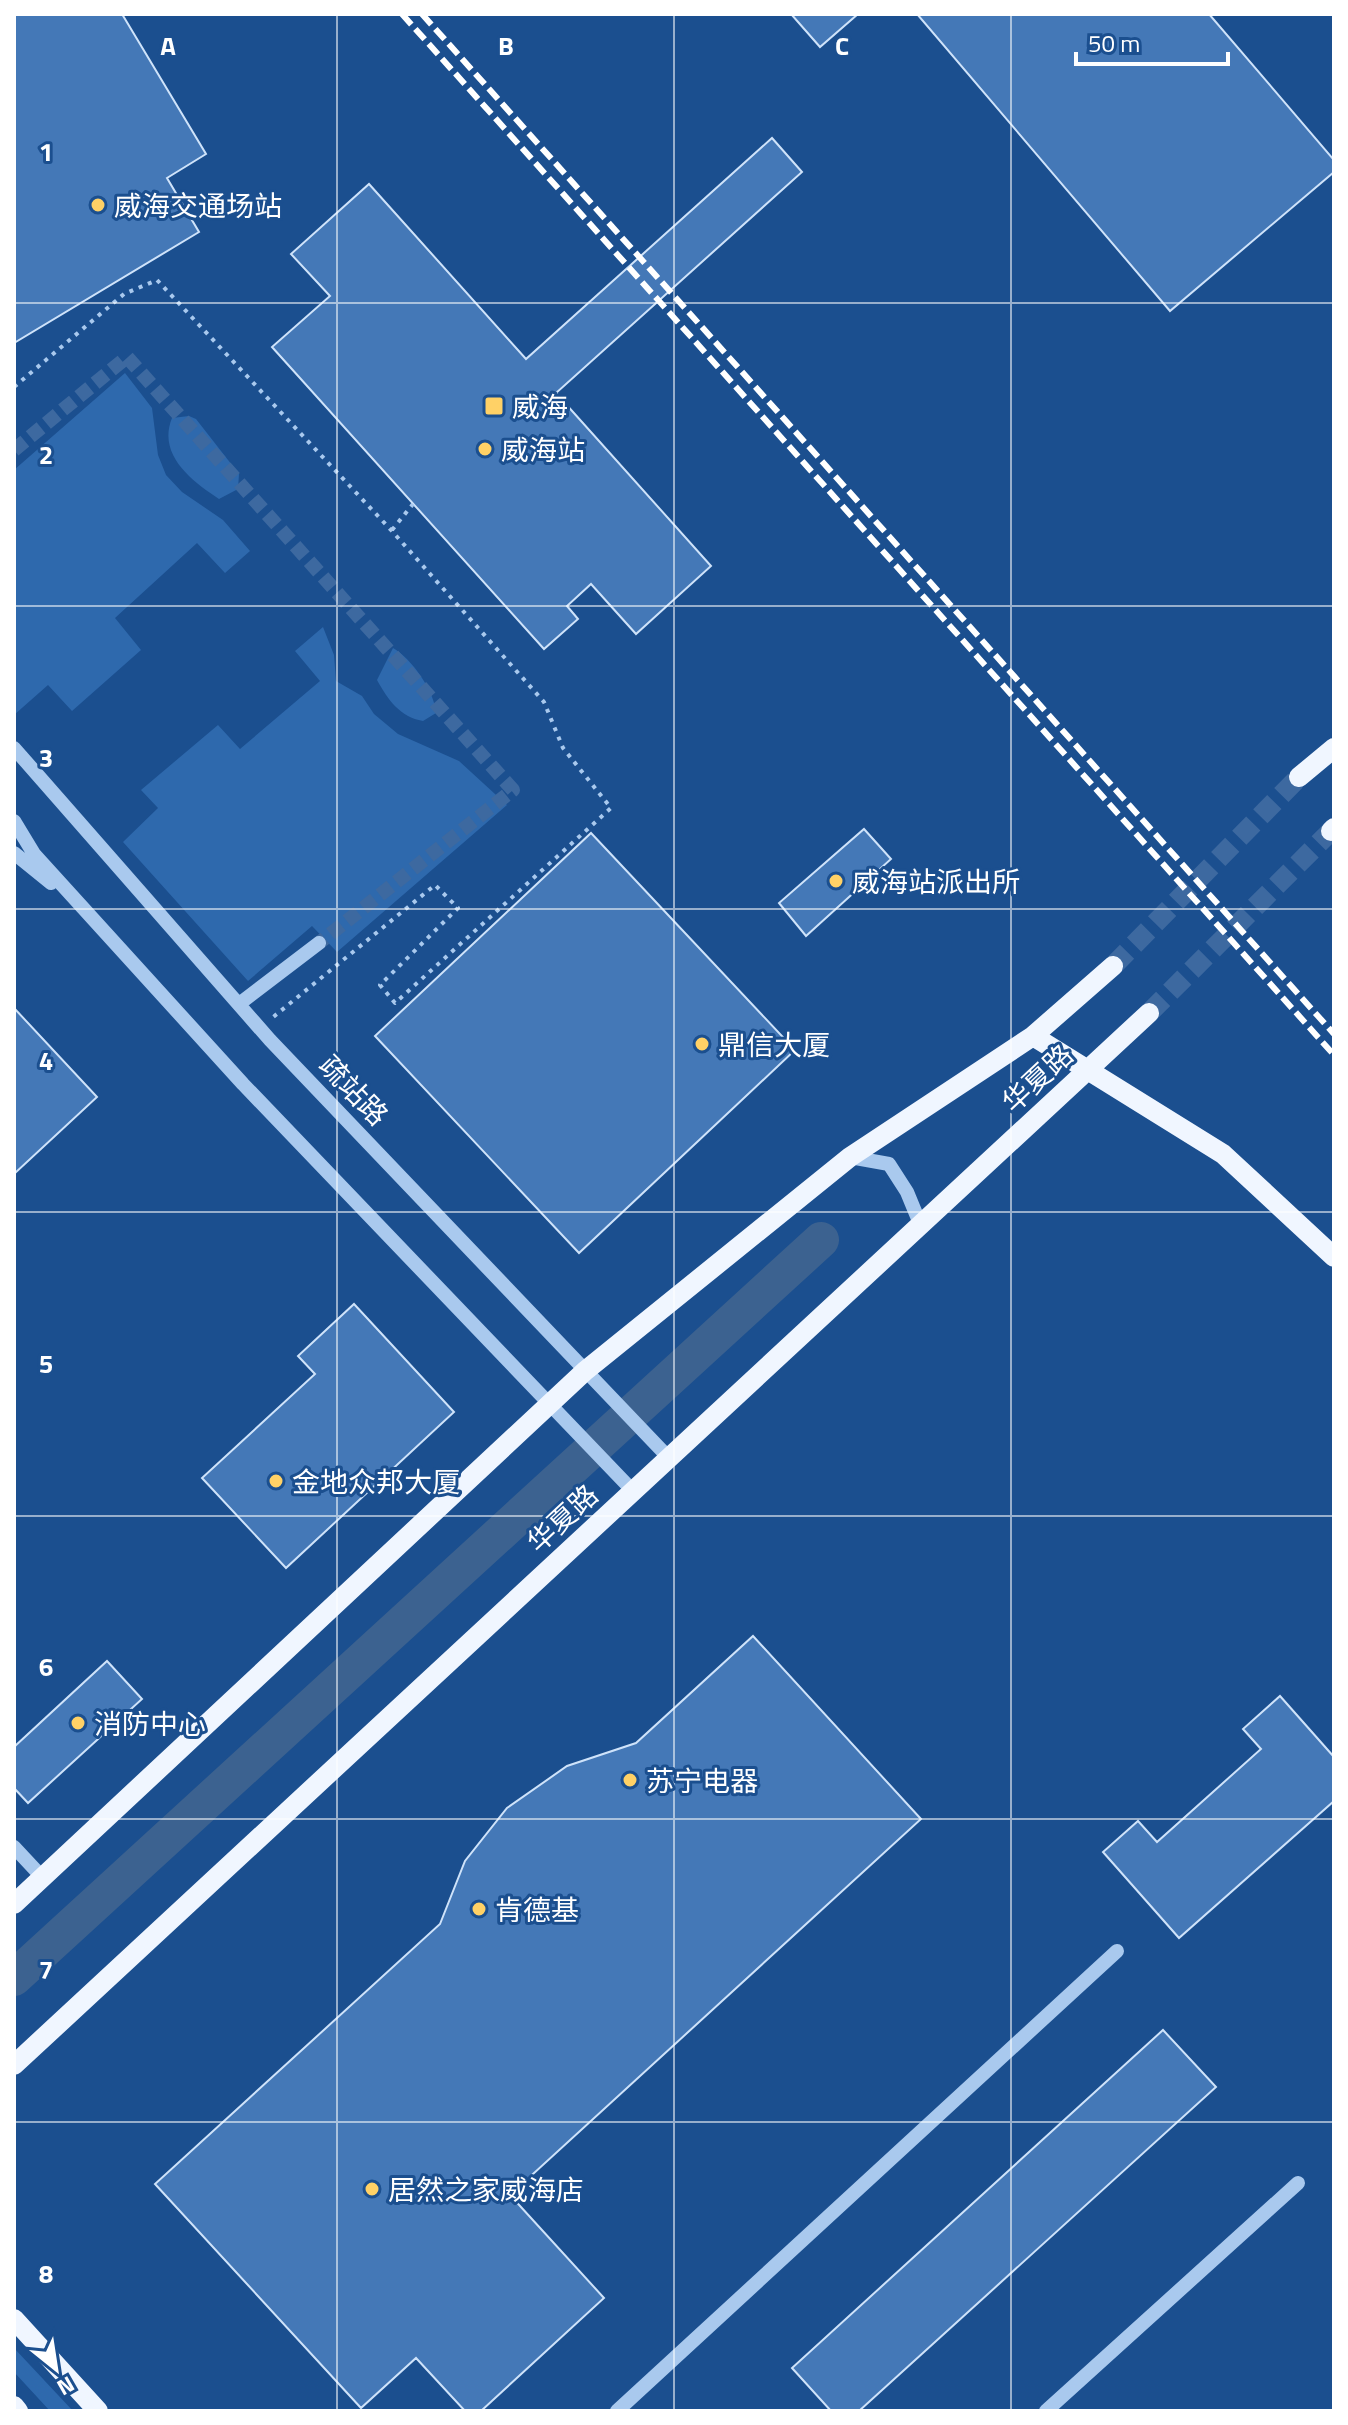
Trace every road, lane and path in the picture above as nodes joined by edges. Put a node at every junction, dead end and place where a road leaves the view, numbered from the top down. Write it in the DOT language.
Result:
graph roads {
  1 [pos="14,387"];
  2 [pos="413,504"];
  3 [pos="391,530"];
  4 [pos="14,748"];
  5 [pos="1334,748"];
  6 [pos="1299,777"];
  7 [pos="14,821"];
  8 [pos="14,833"];
  9 [pos="14,853"];
  10 [pos="34,854"];
  11 [pos="80,906"];
  12 [pos="319,943"];
  13 [pos="1113,966"];
  14 [pos="239,1004"];
  15 [pos="1149,1013"];
  16 [pos="259,1028"];
  17 [pos="1033,1036"];
  18 [pos="1088,1068"];
  19 [pos="850,1157"];
  20 [pos="921,1226"];
  21 [pos="1334,1257"];
  22 [pos="592,1378"];
  23 [pos="554,1412"];
  24 [pos="663,1451"];
  25 [pos="627,1484"];
  26 [pos="14,1847"];
  27 [pos="42,1877"];
  28 [pos="14,1904"];
  29 [pos="1117,1951"];
  30 [pos="14,2065"];
  31 [pos="1298,2183"];
  32 [pos="14,2319"];
  33 [pos="14,2406"];
  34 [pos="18,2411"];
  35 [pos="98,2411"];
  36 [pos="617,2411"];
  37 [pos="1046,2411"];
  1 -- 3 [label="path"];
  2 -- 3 [label="path"];
  3 -- 16 [label="path"];
  4 -- 14 [label="street, 疏站路"];
  5 -- 6 [label="main road"];
  7 -- 10 [label="street"];
  8 -- 10 [label="street"];
  9 -- 11 [label="street"];
  10 -- 11 [label="street"];
  11 -- 23 [label="street"];
  12 -- 14 [label="street"];
  13 -- 17 [label="main road, 华夏路"];
  14 -- 16 [label="street, 疏站路"];
  15 -- 18 [label="main road, 华夏路"];
  16 -- 22 [label="street, 疏站路"];
  17 -- 18 [label="main road"];
  17 -- 19 [label="main road, 华夏路"];
  18 -- 20 [label="main road, 华夏路"];
  18 -- 21 [label="main road"];
  19 -- 20 [label="street"];
  19 -- 22 [label="main road, 华夏路"];
  20 -- 24 [label="main road, 华夏路"];
  22 -- 23 [label="main road, 华夏路"];
  22 -- 24 [label="street, 疏站路"];
  23 -- 25 [label="street"];
  23 -- 27 [label="main road, 华夏路"];
  24 -- 25 [label="main road, 华夏路"];
  25 -- 30 [label="main road, 华夏路"];
  26 -- 27 [label="street"];
  27 -- 28 [label="main road, 华夏路"];
  29 -- 36 [label="street"];
  31 -- 37 [label="street"];
  32 -- 35 [label="main road"];
  33 -- 34 [label="main road"];
}
